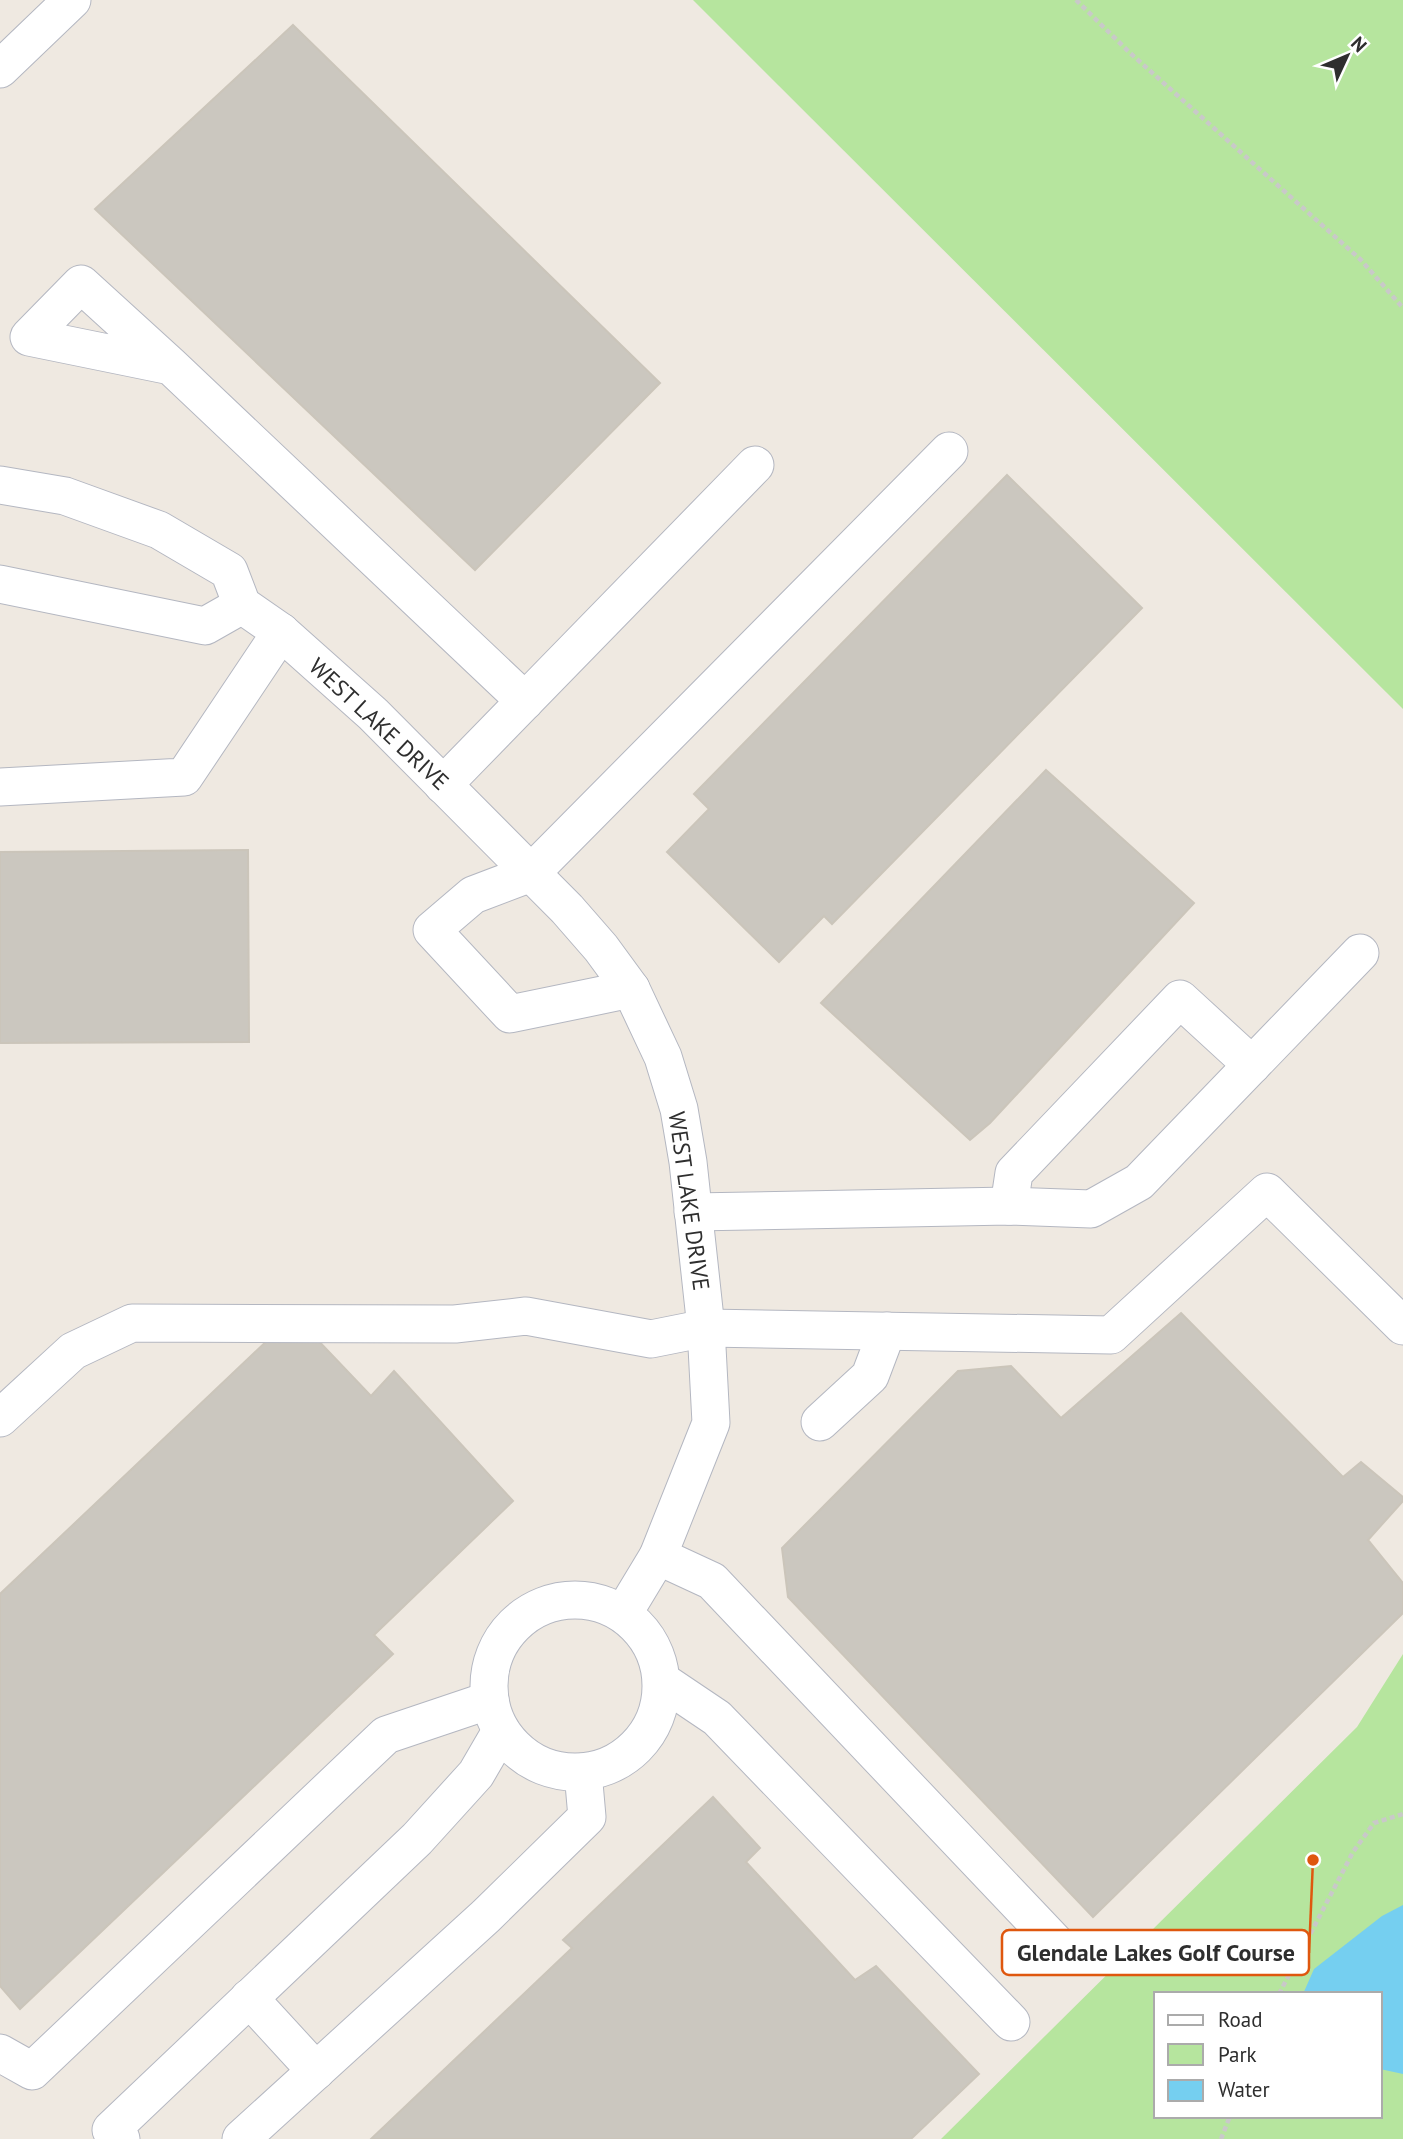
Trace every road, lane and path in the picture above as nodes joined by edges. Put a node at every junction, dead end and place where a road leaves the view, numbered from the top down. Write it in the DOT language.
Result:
graph roads {
  1 [pos="72,0"];
  2 [pos="1076,0"];
  3 [pos="0,69"];
  4 [pos="1403,308"];
  5 [pos="171,366"];
  6 [pos="949,451"];
  7 [pos="755,465"];
  8 [pos="0,485"];
  9 [pos="0,584"];
  10 [pos="242,605"];
  11 [pos="281,632"];
  12 [pos="525,701"];
  13 [pos="443,785"];
  14 [pos="0,787"];
  15 [pos="531,873"];
  16 [pos="1360,953"];
  17 [pos="631,989"];
  18 [pos="1252,1065"];
  19 [pos="1009,1206"];
  20 [pos="693,1212"];
  21 [pos="1403,1326"];
  22 [pos="706,1328"];
  23 [pos="887,1331"];
  24 [pos="0,1418"];
  25 [pos="820,1422"];
  26 [pos="658,1556"];
  27 [pos="624,1614"];
  28 [pos="662,1681"];
  29 [pos="495,1715"];
  30 [pos="583,1772"];
  31 [pos="1403,1814"];
  32 [pos="1065,1953"];
  33 [pos="1280,1992"];
  34 [pos="249,1998"];
  35 [pos="1011,2022"];
  36 [pos="0,2053"];
  37 [pos="316,2071"];
  38 [pos="1229,2118"];
  39 [pos="121,2139"];
  40 [pos="241,2139"];
  41 [pos="1221,2139"];
  1 -- 3 [label="street"];
  2 -- 4 [label="path"];
  5 -- 12 [label="street"];
  6 -- 15 [label="street"];
  7 -- 12 [label="street"];
  8 -- 10 [label="street"];
  9 -- 10 [label="street"];
  10 -- 11 [label="street, WEST LAKE DRIVE"];
  11 -- 13 [label="street, WEST LAKE DRIVE"];
  11 -- 14 [label="street"];
  12 -- 13 [label="street"];
  13 -- 15 [label="street, WEST LAKE DRIVE"];
  15 -- 17 [label="street, WEST LAKE DRIVE"];
  15 -- 17 [label="street"];
  16 -- 18 [label="street"];
  17 -- 20 [label="street, WEST LAKE DRIVE"];
  18 -- 19 [label="street"];
  18 -- 19 [label="street"];
  19 -- 20 [label="street"];
  20 -- 22 [label="street, WEST LAKE DRIVE"];
  21 -- 23 [label="street"];
  22 -- 23 [label="street"];
  22 -- 24 [label="street"];
  22 -- 26 [label="street, WEST LAKE DRIVE"];
  23 -- 25 [label="street"];
  26 -- 27 [label="street, WEST LAKE DRIVE"];
  26 -- 32 [label="street"];
  27 -- 28 [label="street"];
  27 -- 29 [label="street"];
  28 -- 30 [label="street"];
  28 -- 35 [label="street"];
  29 -- 30 [label="street"];
  29 -- 34 [label="street"];
  29 -- 36 [label="street"];
  30 -- 37 [label="street"];
  31 -- 33 [label="path"];
  34 -- 37 [label="street"];
  34 -- 39 [label="street"];
  37 -- 40 [label="street"];
  38 -- 41 [label="path"];
}
